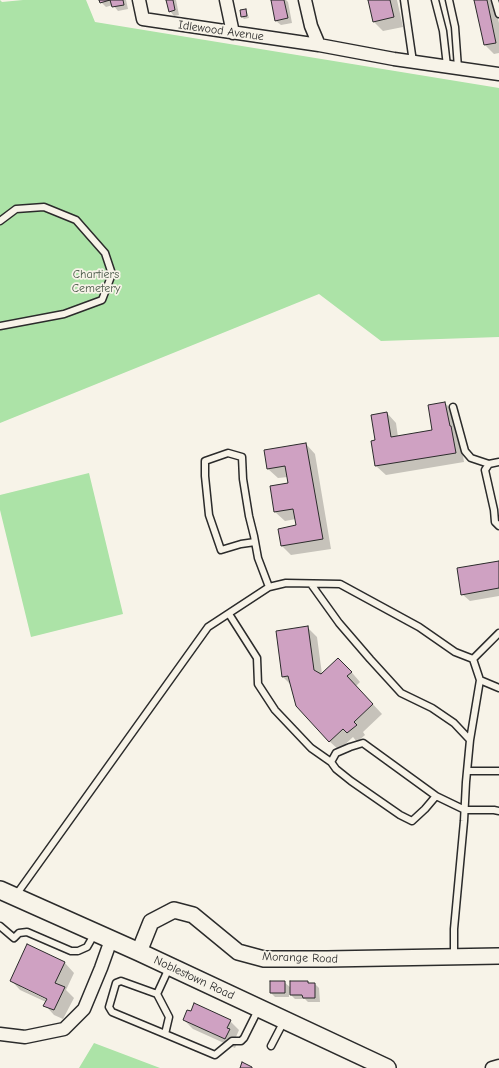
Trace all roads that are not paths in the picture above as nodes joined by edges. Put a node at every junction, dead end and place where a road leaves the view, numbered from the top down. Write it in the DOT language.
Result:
graph roads {
  1 [pos="139,0"];
  2 [pos="226,0"];
  3 [pos="305,0"];
  4 [pos="404,0"];
  5 [pos="435,0"];
  6 [pos="449,0"];
  7 [pos="495,0"];
  8 [pos="499,14"];
  9 [pos="233,33"];
  10 [pos="319,45"];
  11 [pos="413,62"];
  12 [pos="452,67"];
  13 [pos="499,74"];
  14 [pos="0,221"];
  15 [pos="0,326"];
  16 [pos="453,406"];
  17 [pos="499,462"];
  18 [pos="489,464"];
  19 [pos="499,526"];
  20 [pos="255,542"];
  21 [pos="311,584"];
  22 [pos="269,587"];
  23 [pos="229,614"];
  24 [pos="499,633"];
  25 [pos="473,659"];
  26 [pos="480,680"];
  27 [pos="499,688"];
  28 [pos="470,740"];
  29 [pos="331,762"];
  30 [pos="467,771"];
  31 [pos="499,771"];
  32 [pos="436,796"];
  33 [pos="465,810"];
  34 [pos="499,811"];
  35 [pos="8,893"];
  36 [pos="0,926"];
  37 [pos="95,932"];
  38 [pos="111,940"];
  39 [pos="139,952"];
  40 [pos="499,956"];
  41 [pos="454,957"];
  42 [pos="169,966"];
  43 [pos="157,994"];
  44 [pos="259,1008"];
  45 [pos="284,1020"];
  46 [pos="0,1034"];
  47 [pos="165,1034"];
  48 [pos="271,1046"];
  49 [pos="499,1066"];
  50 [pos="387,1068"];
  51 [pos="492,1068"];
  1 -- 9 [label="street, Idlewood Avenue"];
  2 -- 9 [label="street"];
  3 -- 10 [label="street"];
  4 -- 11 [label="lane"];
  5 -- 12 [label="lane"];
  6 -- 12 [label="lane"];
  7 -- 8 [label="lane"];
  9 -- 10 [label="street, Idlewood Avenue"];
  10 -- 11 [label="street, Idlewood Avenue"];
  11 -- 12 [label="street, Idlewood Avenue"];
  12 -- 13 [label="street, Idlewood Avenue"];
  14 -- 15 [label="lane"];
  16 -- 18 [label="lane"];
  17 -- 18 [label="lane"];
  18 -- 19 [label="lane"];
  20 -- 20 [label="lane"];
  20 -- 22 [label="lane"];
  21 -- 22 [label="lane"];
  21 -- 25 [label="lane"];
  21 -- 28 [label="lane"];
  22 -- 23 [label="lane"];
  23 -- 29 [label="lane"];
  23 -- 35 [label="lane"];
  24 -- 25 [label="lane"];
  25 -- 26 [label="lane"];
  26 -- 27 [label="lane"];
  26 -- 28 [label="lane"];
  28 -- 30 [label="lane"];
  29 -- 32 [label="lane"];
  29 -- 32 [label="lane"];
  30 -- 31 [label="lane"];
  30 -- 33 [label="lane"];
  32 -- 33 [label="lane"];
  33 -- 34 [label="lane"];
  33 -- 41 [label="lane"];
  35 -- 37 [label="main road, Noblestown Road"];
  36 -- 37 [label="lane"];
  37 -- 38 [label="main road, Noblestown Road"];
  38 -- 39 [label="main road, Noblestown Road"];
  38 -- 46 [label="street"];
  39 -- 41 [label="street, Morange Road"];
  39 -- 42 [label="main road, Noblestown Road"];
  40 -- 41 [label="street, Morange Road"];
  42 -- 43 [label="lane"];
  42 -- 44 [label="main road, Noblestown Road"];
  43 -- 47 [label="lane"];
  43 -- 47 [label="lane"];
  44 -- 45 [label="main road, Noblestown Road"];
  44 -- 47 [label="lane"];
  45 -- 48 [label="lane"];
  45 -- 50 [label="main road, Noblestown Road"];
  49 -- 51 [label="street"];
}
